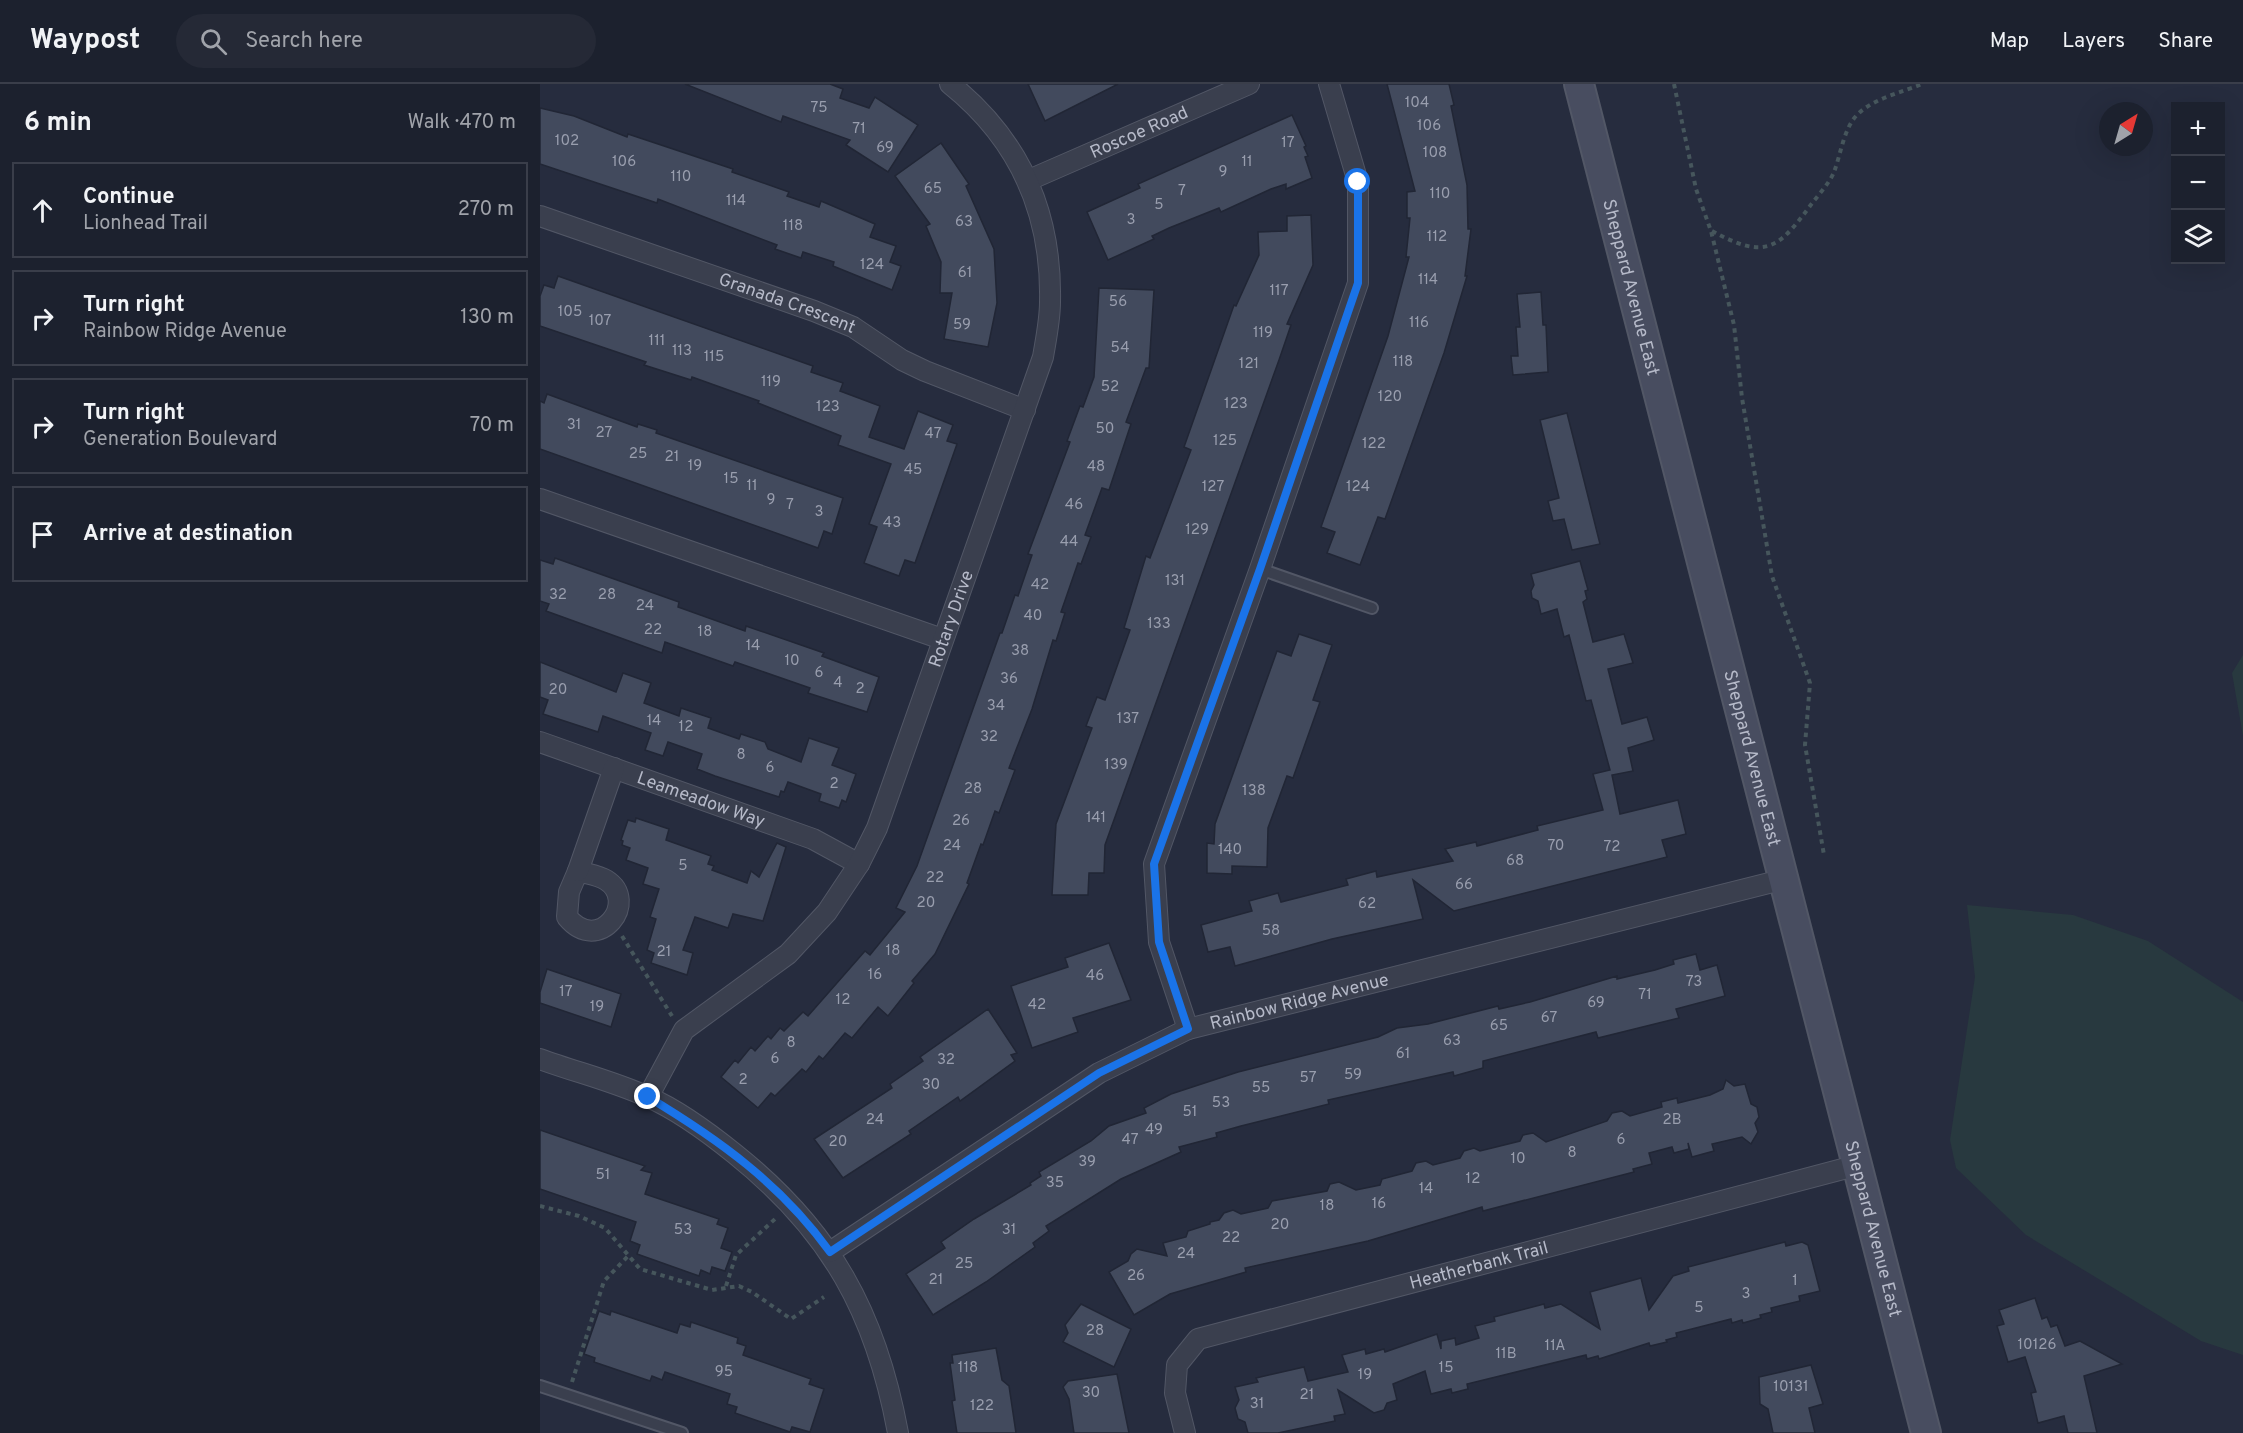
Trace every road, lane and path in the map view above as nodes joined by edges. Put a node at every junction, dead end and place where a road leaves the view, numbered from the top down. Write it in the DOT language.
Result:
graph roads {
  1 [pos="950,84"];
  2 [pos="1249,84"];
  3 [pos="1329,84"];
  4 [pos="1579,84"];
  5 [pos="1674,84"];
  6 [pos="1922,84"];
  7 [pos="1029,180"];
  8 [pos="540,216"];
  9 [pos="1711,231"];
  10 [pos="1025,410"];
  11 [pos="540,499"];
  12 [pos="1260,569"];
  13 [pos="1372,608"];
  14 [pos="942,639"];
  15 [pos="540,742"];
  16 [pos="614,768"];
  17 [pos="1824,855"];
  18 [pos="859,864"];
  19 [pos="578,871"];
  20 [pos="1785,879"];
  21 [pos="614,919"];
  22 [pos="1188,1029"];
  23 [pos="684,1030"];
  24 [pos="540,1059"];
  25 [pos="648,1097"];
  26 [pos="1858,1166"];
  27 [pos="791,1204"];
  28 [pos="540,1206"];
  29 [pos="830,1252"];
  30 [pos="628,1256"];
  31 [pos="726,1287"];
  32 [pos="824,1297"];
  33 [pos="540,1386"];
  34 [pos="569,1395"];
  35 [pos="682,1433"];
  36 [pos="898,1433"];
  37 [pos="1185,1433"];
  38 [pos="1926,1433"];
  1 -- 7 [label="street, Rotary Drive"];
  2 -- 7 [label="street, Roscoe Road"];
  3 -- 12 [label="street"];
  4 -- 20 [label="main road, Sheppard Avenue East"];
  5 -- 9 [label="path"];
  6 -- 9 [label="path"];
  7 -- 10 [label="street, Rotary Drive"];
  8 -- 10 [label="street, Granada Crescent"];
  9 -- 17 [label="path"];
  10 -- 14 [label="street, Rotary Drive"];
  11 -- 14 [label="street"];
  12 -- 13 [label="lane"];
  12 -- 22 [label="street"];
  14 -- 18 [label="street, Rotary Drive"];
  15 -- 16 [label="street, Leameadow Way"];
  16 -- 18 [label="street, Leameadow Way"];
  16 -- 19 [label="street"];
  18 -- 23 [label="street, Rotary Drive"];
  19 -- 21 [label="street"];
  19 -- 21 [label="street"];
  20 -- 22 [label="street, Rainbow Ridge Avenue"];
  20 -- 26 [label="main road, Sheppard Avenue East"];
  21 -- 23 [label="path"];
  22 -- 29 [label="street, Rainbow Ridge Avenue"];
  23 -- 25 [label="street, Rotary Drive"];
  24 -- 25 [label="street"];
  25 -- 27 [label="street"];
  26 -- 37 [label="street, Heatherbank Trail"];
  26 -- 38 [label="main road, Sheppard Avenue East"];
  27 -- 29 [label="street"];
  27 -- 31 [label="path"];
  28 -- 30 [label="path"];
  29 -- 36 [label="street"];
  30 -- 31 [label="path"];
  30 -- 34 [label="path"];
  31 -- 32 [label="path"];
  33 -- 34 [label="lane"];
  34 -- 35 [label="lane"];
}
